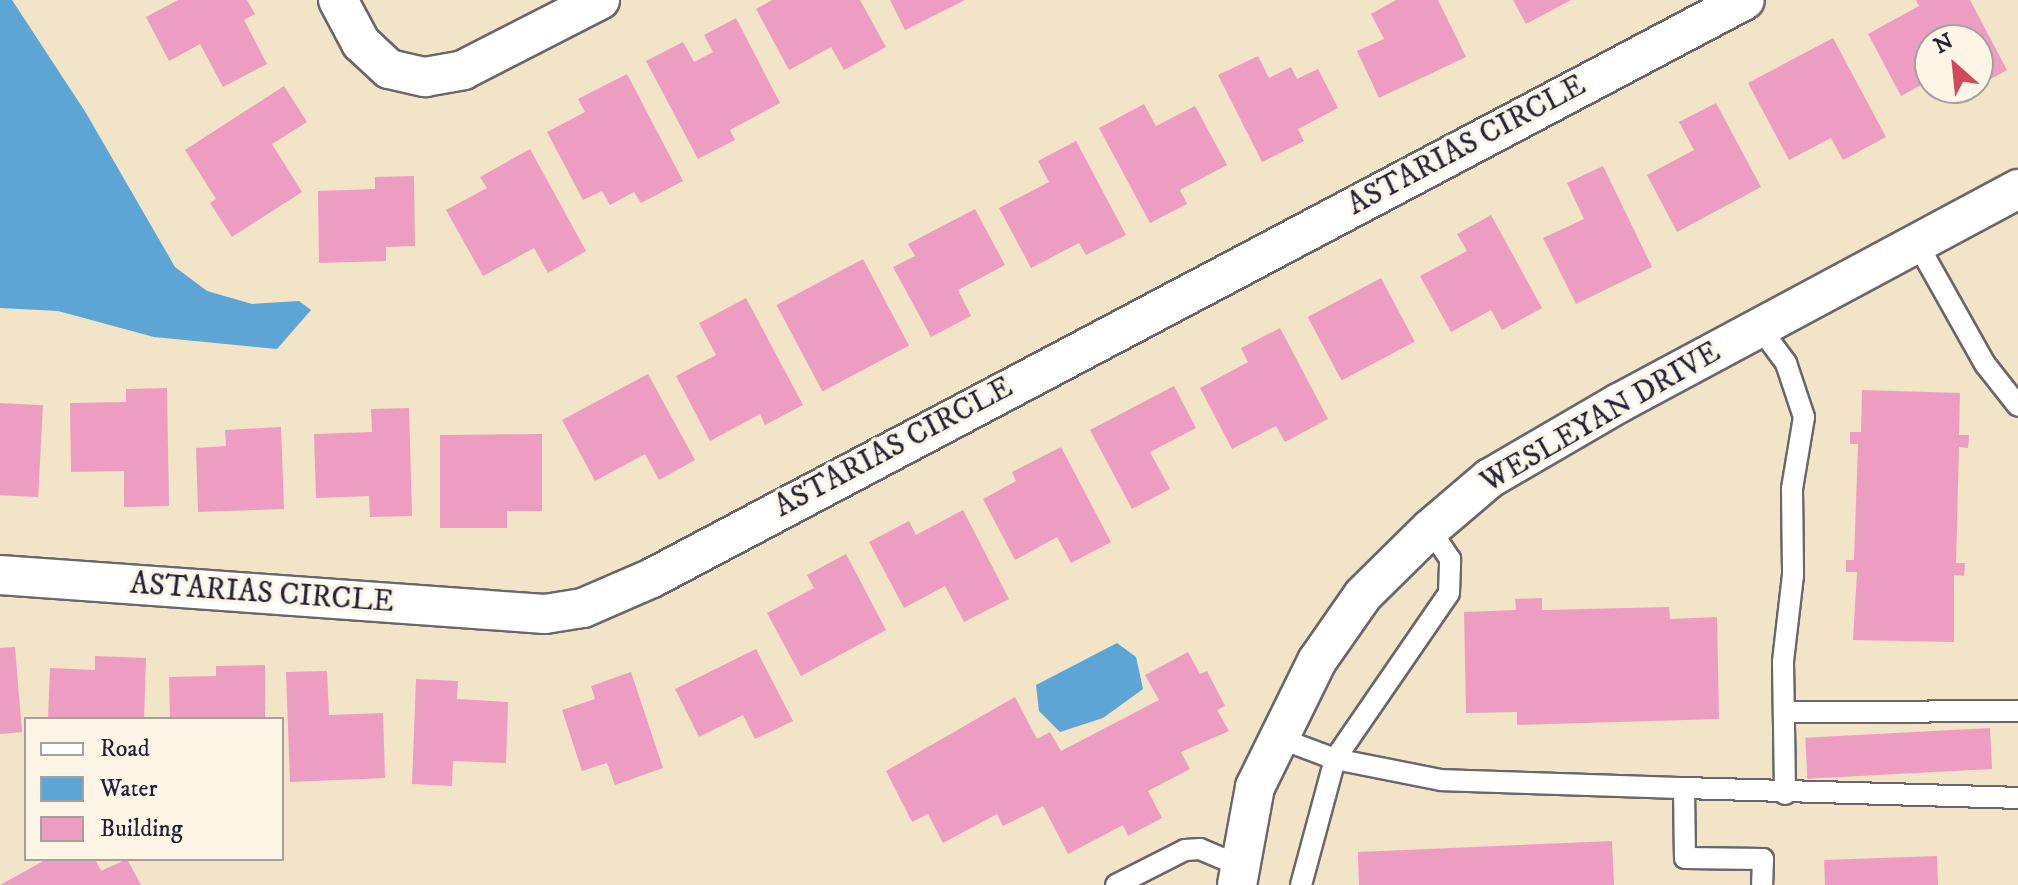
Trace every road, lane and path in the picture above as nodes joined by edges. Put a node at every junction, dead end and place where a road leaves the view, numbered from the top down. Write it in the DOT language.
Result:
graph roads {
  1 [pos="338,0"];
  2 [pos="600,0"];
  3 [pos="1727,4"];
  4 [pos="2018,189"];
  5 [pos="1917,243"];
  6 [pos="1760,328"];
  7 [pos="2018,406"];
  8 [pos="1430,529"];
  9 [pos="0,575"];
  10 [pos="2018,711"];
  11 [pos="1786,712"];
  12 [pos="1279,738"];
  13 [pos="1335,759"];
  14 [pos="1684,788"];
  15 [pos="1785,794"];
  16 [pos="2018,798"];
  17 [pos="1239,875"];
  18 [pos="1116,885"];
  19 [pos="1301,885"];
  20 [pos="1762,885"];
  1 -- 2 [label="street"];
  3 -- 9 [label="street, ASTARIAS CIRCLE"];
  4 -- 5 [label="street, WESLEYAN DRIVE"];
  5 -- 6 [label="street, WESLEYAN DRIVE"];
  5 -- 7 [label="lane"];
  6 -- 8 [label="street, WESLEYAN DRIVE"];
  6 -- 11 [label="lane"];
  8 -- 12 [label="street, WESLEYAN DRIVE"];
  8 -- 13 [label="lane"];
  10 -- 11 [label="lane"];
  11 -- 15 [label="lane"];
  12 -- 13 [label="lane"];
  12 -- 17 [label="street, WESLEYAN DRIVE"];
  13 -- 14 [label="lane"];
  13 -- 19 [label="lane"];
  14 -- 15 [label="lane"];
  14 -- 20 [label="lane"];
  15 -- 16 [label="lane"];
  17 -- 18 [label="lane"];
}
